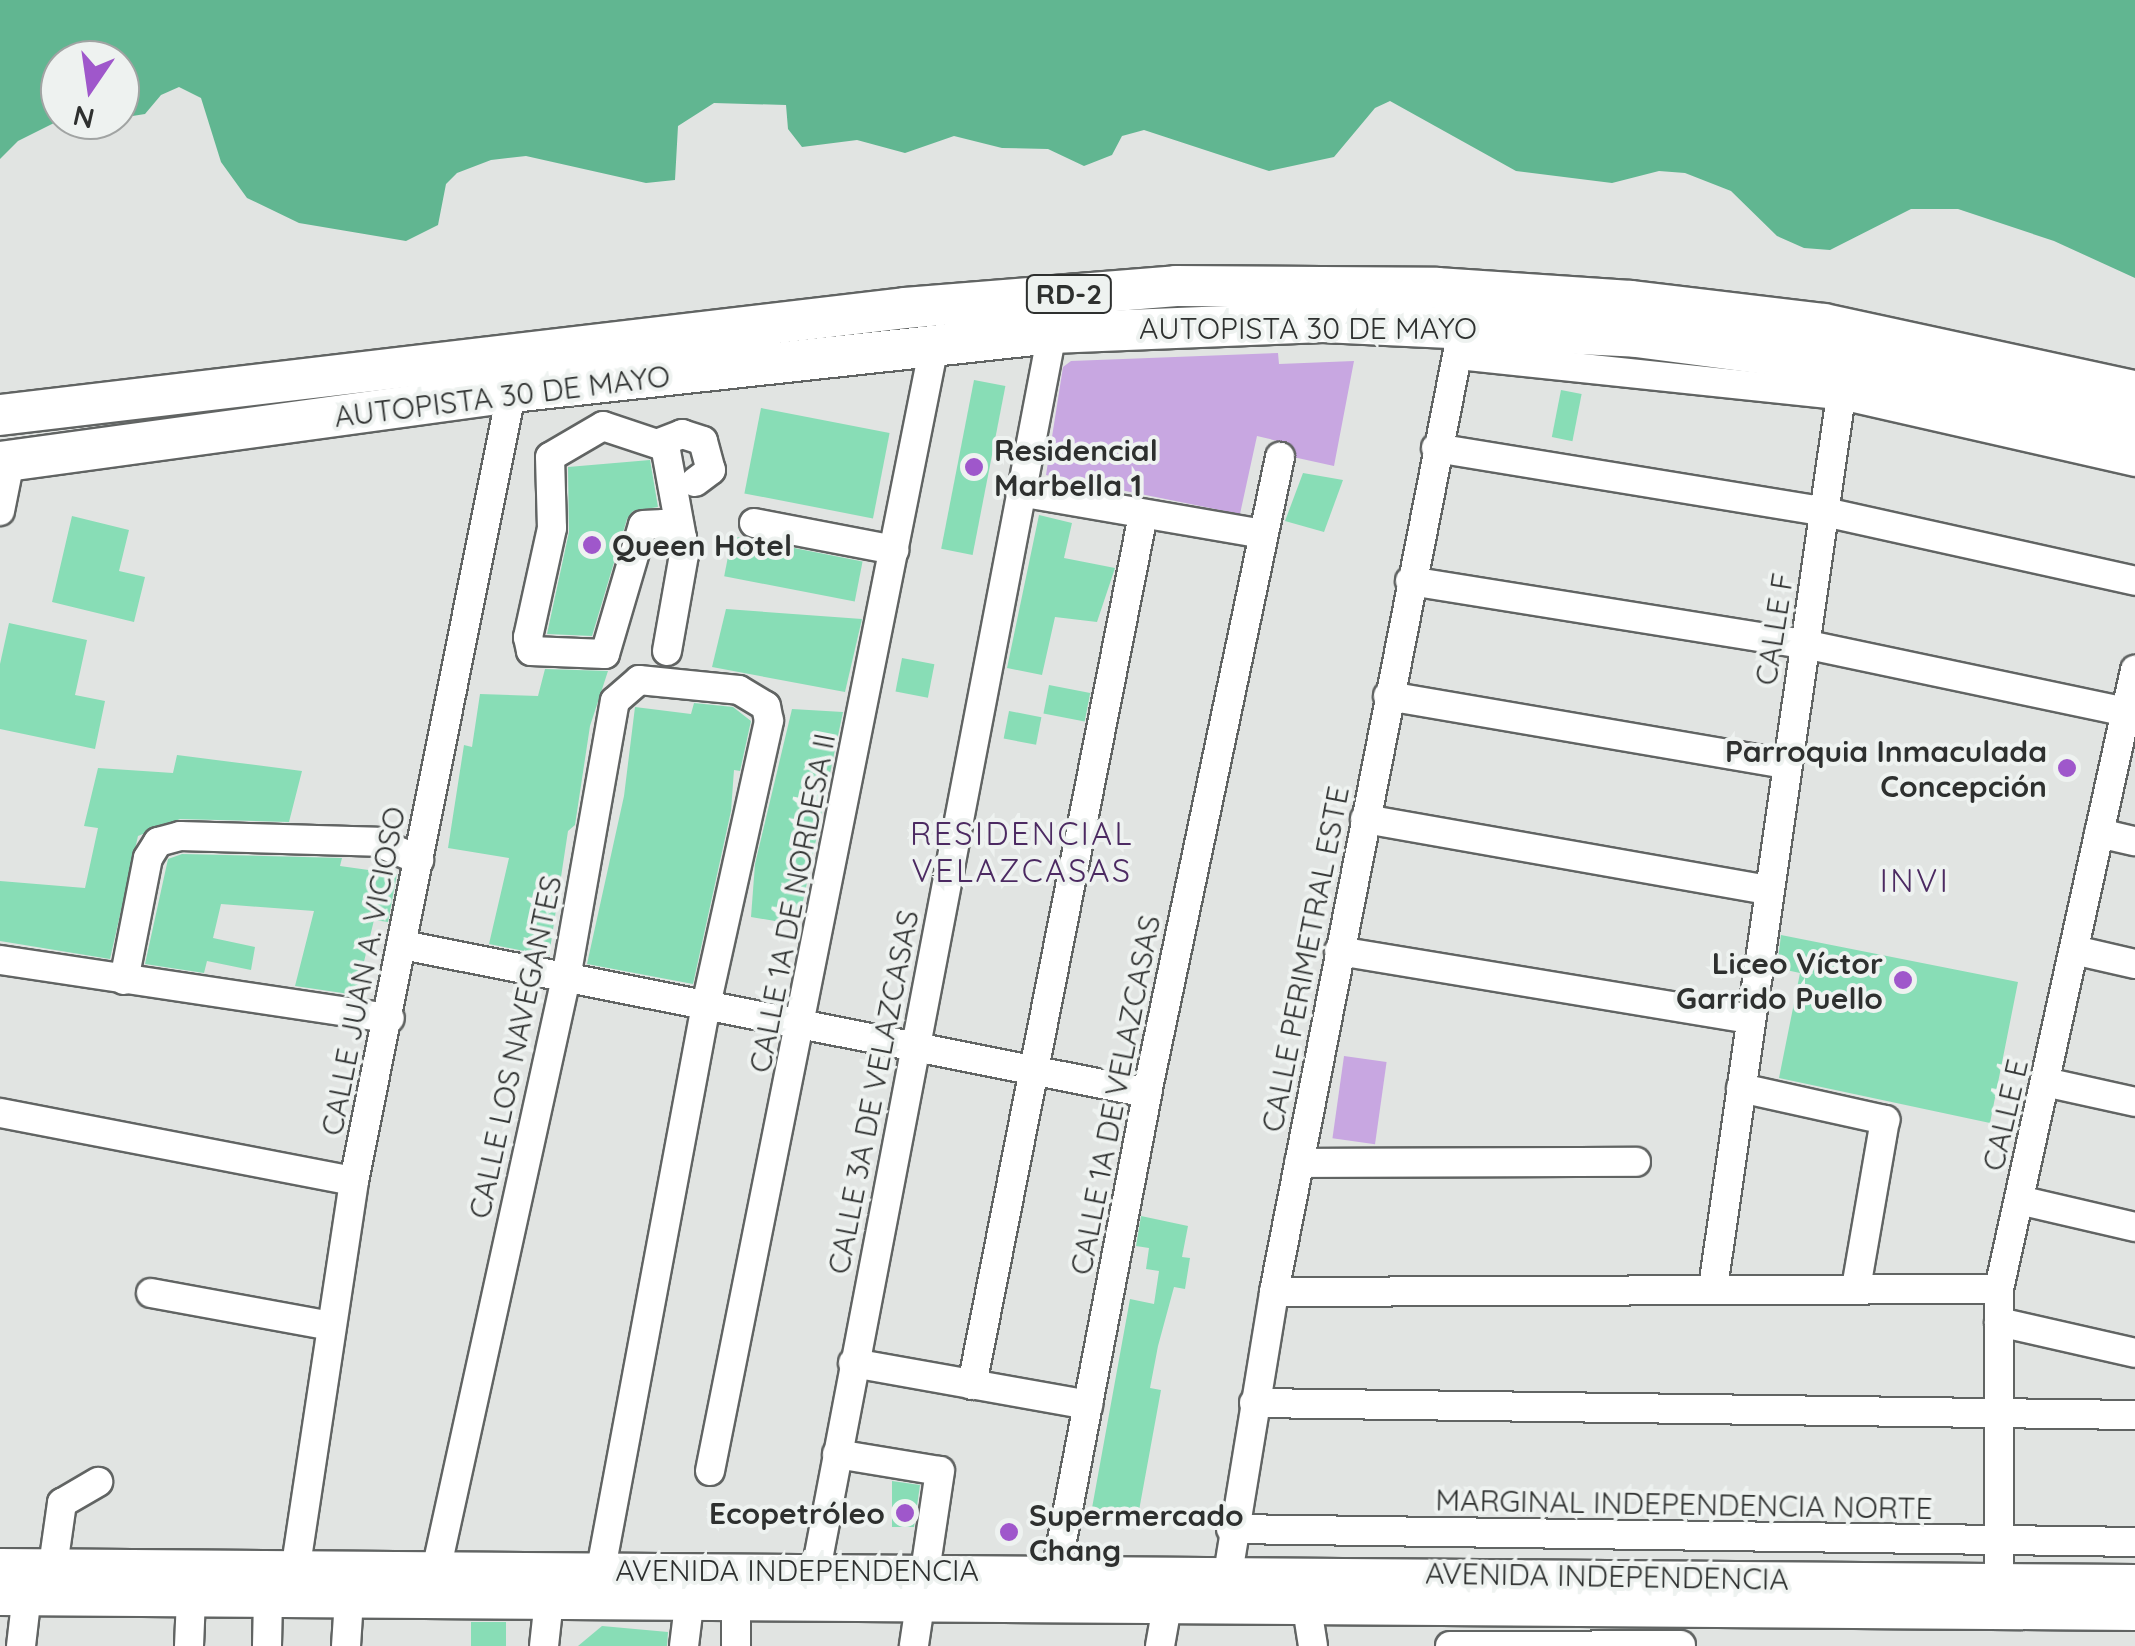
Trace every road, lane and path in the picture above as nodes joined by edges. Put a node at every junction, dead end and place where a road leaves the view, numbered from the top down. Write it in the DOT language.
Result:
graph roads {
  1 [pos="1052,333"];
  2 [pos="1461,340"];
  3 [pos="934,346"];
  4 [pos="519,353"];
  5 [pos="589,384"];
  6 [pos="2135,391"];
  7 [pos="512,392"];
  8 [pos="1841,395"];
  9 [pos="0,414"];
  10 [pos="596,427"];
  11 [pos="2135,430"];
  12 [pos="659,443"];
  13 [pos="1436,448"];
  14 [pos="1280,456"];
  15 [pos="5,462"];
  16 [pos="2135,462"];
  17 [pos="695,482"];
  18 [pos="1020,492"];
  19 [pos="0,510"];
  20 [pos="1825,512"];
  21 [pos="1143,515"];
  22 [pos="754,523"];
  23 [pos="1262,534"];
  24 [pos="682,538"];
  25 [pos="894,550"];
  26 [pos="1410,581"];
  27 [pos="2135,581"];
  28 [pos="1804,644"];
  29 [pos="667,650"];
  30 [pos="2135,670"];
  31 [pos="1388,696"];
  32 [pos="2130,714"];
  33 [pos="1787,764"];
  34 [pos="1364,819"];
  35 [pos="2099,833"];
  36 [pos="2135,841"];
  37 [pos="419,860"];
  38 [pos="1766,890"];
  39 [pos="404,946"];
  40 [pos="2074,950"];
  41 [pos="1339,951"];
  42 [pos="0,960"];
  43 [pos="2135,964"];
  44 [pos="566,978"];
  45 [pos="124,980"];
  46 [pos="706,1006"];
  47 [pos="390,1018"];
  48 [pos="1750,1019"];
  49 [pos="802,1024"];
  50 [pos="915,1047"];
  51 [pos="1038,1072"];
  52 [pos="2046,1082"];
  53 [pos="1740,1088"];
  54 [pos="1147,1093"];
  55 [pos="2135,1102"];
  56 [pos="0,1114"];
  57 [pos="1636,1162"];
  58 [pos="1299,1163"];
  59 [pos="354,1180"];
  60 [pos="2019,1200"];
  61 [pos="2135,1227"];
  62 [pos="1714,1288"];
  63 [pos="1856,1288"];
  64 [pos="1999,1289"];
  65 [pos="1274,1292"];
  66 [pos="152,1293"];
  67 [pos="2000,1322"];
  68 [pos="332,1326"];
  69 [pos="2135,1353"];
  70 [pos="854,1363"];
  71 [pos="972,1385"];
  72 [pos="1254,1403"];
  73 [pos="1088,1406"];
  74 [pos="2000,1415"];
  75 [pos="2135,1416"];
  76 [pos="837,1454"];
  77 [pos="710,1471"];
  78 [pos="98,1482"];
  79 [pos="1231,1529"];
  80 [pos="2000,1542"];
  81 [pos="2135,1542"];
  82 [pos="296,1565"];
  83 [pos="438,1566"];
  84 [pos="601,1568"];
  85 [pos="816,1570"];
  86 [pos="920,1572"];
  87 [pos="1056,1572"];
  88 [pos="1226,1572"];
  89 [pos="22,1578"];
  90 [pos="2000,1581"];
  91 [pos="2135,1582"];
  92 [pos="551,1586"];
  93 [pos="1682,1592"];
  94 [pos="191,1598"];
  95 [pos="268,1598"];
  96 [pos="349,1599"];
  97 [pos="736,1604"];
  98 [pos="690,1605"];
  99 [pos="917,1608"];
  100 [pos="1166,1608"];
  101 [pos="1224,1608"];
  102 [pos="1307,1608"];
  103 [pos="2135,1612"];
  104 [pos="1557,1644"];
  105 [pos="1680,1645"];
  106 [pos="21,1646"];
  107 [pos="189,1646"];
  108 [pos="266,1646"];
  109 [pos="346,1646"];
  110 [pos="544,1646"];
  111 [pos="684,1646"];
  112 [pos="736,1646"];
  113 [pos="914,1646"];
  114 [pos="1160,1646"];
  115 [pos="1313,1646"];
  116 [pos="1450,1646"];
  1 -- 2 [label="highway, AUTOPISTA 30 DE MAYO / RD-2"];
  1 -- 3 [label="highway, AUTOPISTA 30 DE MAYO / RD-2"];
  1 -- 18 [label="street, CALLE 3A DE VELAZCASAS"];
  2 -- 8 [label="street"];
  2 -- 11 [label="highway, AUTOPISTA 30 DE MAYO / RD-2"];
  2 -- 13 [label="street, CALLE PERIMETRAL ESTE"];
  3 -- 5 [label="highway, AUTOPISTA 30 DE MAYO / RD-2"];
  3 -- 25 [label="street, CALLE 1A DE NORDESA II"];
  4 -- 6 [label="highway, AUTOPISTA 30 DE MAYO / RD-2"];
  4 -- 7 [label="street, CALLE JUAN A. VICIOSO"];
  4 -- 9 [label="highway, AUTOPISTA 30 DE MAYO / RD-2"];
  5 -- 7 [label="highway, AUTOPISTA 30 DE MAYO / RD-2"];
  5 -- 10 [label="street"];
  7 -- 15 [label="highway, AUTOPISTA 30 DE MAYO / RD-2"];
  7 -- 37 [label="street, CALLE JUAN A. VICIOSO"];
  8 -- 16 [label="street"];
  8 -- 20 [label="street, CALLE F"];
  10 -- 12 [label="street"];
  10 -- 24 [label="street"];
  12 -- 17 [label="street"];
  12 -- 24 [label="street"];
  13 -- 20 [label="street"];
  13 -- 26 [label="street, CALLE PERIMETRAL ESTE"];
  14 -- 23 [label="street, CALLE 1A DE VELAZCASAS"];
  15 -- 19 [label="street"];
  18 -- 21 [label="street"];
  18 -- 50 [label="street, CALLE 3A DE VELAZCASAS"];
  20 -- 27 [label="street"];
  20 -- 28 [label="street, CALLE F"];
  21 -- 23 [label="street"];
  21 -- 51 [label="street"];
  22 -- 25 [label="street"];
  23 -- 54 [label="street, CALLE 1A DE VELAZCASAS"];
  24 -- 29 [label="street"];
  25 -- 49 [label="street, CALLE 1A DE NORDESA II"];
  26 -- 28 [label="street"];
  26 -- 31 [label="street, CALLE PERIMETRAL ESTE"];
  28 -- 32 [label="street"];
  28 -- 33 [label="street, CALLE F"];
  30 -- 32 [label="street, CALLE E"];
  31 -- 33 [label="street"];
  31 -- 34 [label="street, CALLE PERIMETRAL ESTE"];
  32 -- 35 [label="street, CALLE E"];
  33 -- 38 [label="street, CALLE F"];
  34 -- 38 [label="street"];
  34 -- 41 [label="street, CALLE PERIMETRAL ESTE"];
  35 -- 36 [label="street"];
  35 -- 40 [label="street, CALLE E"];
  37 -- 39 [label="street, CALLE JUAN A. VICIOSO"];
  37 -- 45 [label="street"];
  38 -- 48 [label="street, CALLE F"];
  39 -- 44 [label="street"];
  39 -- 47 [label="street, CALLE JUAN A. VICIOSO"];
  40 -- 43 [label="street"];
  40 -- 52 [label="street, CALLE E"];
  41 -- 48 [label="street"];
  41 -- 58 [label="street, CALLE PERIMETRAL ESTE"];
  42 -- 45 [label="street"];
  44 -- 46 [label="street"];
  44 -- 46 [label="street, CALLE LOS NAVEGANTES"];
  44 -- 83 [label="street, CALLE LOS NAVEGANTES"];
  45 -- 47 [label="street"];
  46 -- 49 [label="street"];
  46 -- 84 [label="street"];
  47 -- 59 [label="street, CALLE JUAN A. VICIOSO"];
  48 -- 53 [label="street, CALLE F"];
  49 -- 50 [label="street"];
  49 -- 77 [label="street, CALLE 1A DE NORDESA II"];
  50 -- 51 [label="street"];
  50 -- 70 [label="street, CALLE 3A DE VELAZCASAS"];
  51 -- 54 [label="street"];
  51 -- 71 [label="street"];
  52 -- 55 [label="street"];
  52 -- 60 [label="street, CALLE E"];
  53 -- 62 [label="street, CALLE F"];
  53 -- 63 [label="street"];
  54 -- 73 [label="street, CALLE 1A DE VELAZCASAS"];
  56 -- 59 [label="street"];
  57 -- 58 [label="street"];
  58 -- 65 [label="street, CALLE PERIMETRAL ESTE"];
  59 -- 68 [label="street, CALLE JUAN A. VICIOSO"];
  60 -- 61 [label="street"];
  60 -- 64 [label="street, CALLE E"];
  62 -- 63 [label="street"];
  62 -- 65 [label="street"];
  63 -- 64 [label="street"];
  64 -- 67 [label="street, CALLE E"];
  65 -- 72 [label="street, CALLE PERIMETRAL ESTE"];
  66 -- 68 [label="street"];
  67 -- 69 [label="street"];
  67 -- 74 [label="street, CALLE E"];
  68 -- 82 [label="street, CALLE JUAN A. VICIOSO"];
  70 -- 71 [label="street"];
  70 -- 76 [label="street, CALLE 3A DE VELAZCASAS"];
  71 -- 73 [label="street"];
  72 -- 74 [label="street"];
  72 -- 79 [label="street, CALLE PERIMETRAL ESTE"];
  73 -- 87 [label="street, CALLE 1A DE VELAZCASAS"];
  74 -- 75 [label="street"];
  74 -- 80 [label="street, CALLE E"];
  76 -- 85 [label="street, CALLE 3A DE VELAZCASAS"];
  76 -- 86 [label="street"];
  78 -- 89 [label="street"];
  79 -- 80 [label="street, MARGINAL INDEPENDENCIA NORTE"];
  79 -- 88 [label="street, CALLE PERIMETRAL ESTE"];
  80 -- 81 [label="street, MARGINAL INDEPENDENCIA NORTE"];
  80 -- 90 [label="street, CALLE E"];
  82 -- 83 [label="main road, AVENIDA INDEPENDENCIA"];
  82 -- 89 [label="main road, AVENIDA INDEPENDENCIA"];
  83 -- 92 [label="main road, AVENIDA INDEPENDENCIA"];
  84 -- 85 [label="main road, AVENIDA INDEPENDENCIA"];
  84 -- 92 [label="main road, AVENIDA INDEPENDENCIA"];
  85 -- 86 [label="main road, AVENIDA INDEPENDENCIA"];
  86 -- 87 [label="main road, AVENIDA INDEPENDENCIA"];
  86 -- 99 [label="street"];
  87 -- 88 [label="main road, AVENIDA INDEPENDENCIA"];
  88 -- 93 [label="main road, AVENIDA INDEPENDENCIA"];
  88 -- 101 [label="street, CALLE PERIMETRAL ESTE"];
  89 -- 94 [label="main road, AVENIDA INDEPENDENCIA"];
  89 -- 106 [label="street"];
  90 -- 91 [label="main road, AVENIDA INDEPENDENCIA"];
  90 -- 93 [label="main road, AVENIDA INDEPENDENCIA"];
  92 -- 96 [label="main road, AVENIDA INDEPENDENCIA"];
  92 -- 98 [label="main road, AVENIDA INDEPENDENCIA"];
  92 -- 110 [label="street"];
  93 -- 102 [label="main road, AVENIDA INDEPENDENCIA"];
  93 -- 103 [label="main road, AVENIDA INDEPENDENCIA"];
  93 -- 105 [label="street"];
  94 -- 95 [label="main road, AVENIDA INDEPENDENCIA"];
  94 -- 107 [label="street"];
  95 -- 96 [label="main road, AVENIDA INDEPENDENCIA"];
  95 -- 108 [label="street"];
  96 -- 109 [label="street"];
  97 -- 98 [label="main road, AVENIDA INDEPENDENCIA"];
  97 -- 99 [label="main road, AVENIDA INDEPENDENCIA"];
  97 -- 112 [label="street"];
  98 -- 111 [label="street"];
  99 -- 100 [label="main road, AVENIDA INDEPENDENCIA"];
  99 -- 113 [label="street"];
  100 -- 101 [label="main road, AVENIDA INDEPENDENCIA"];
  100 -- 114 [label="street"];
  101 -- 102 [label="main road, AVENIDA INDEPENDENCIA"];
  102 -- 115 [label="street"];
  104 -- 105 [label="street"];
  104 -- 116 [label="street"];
}
